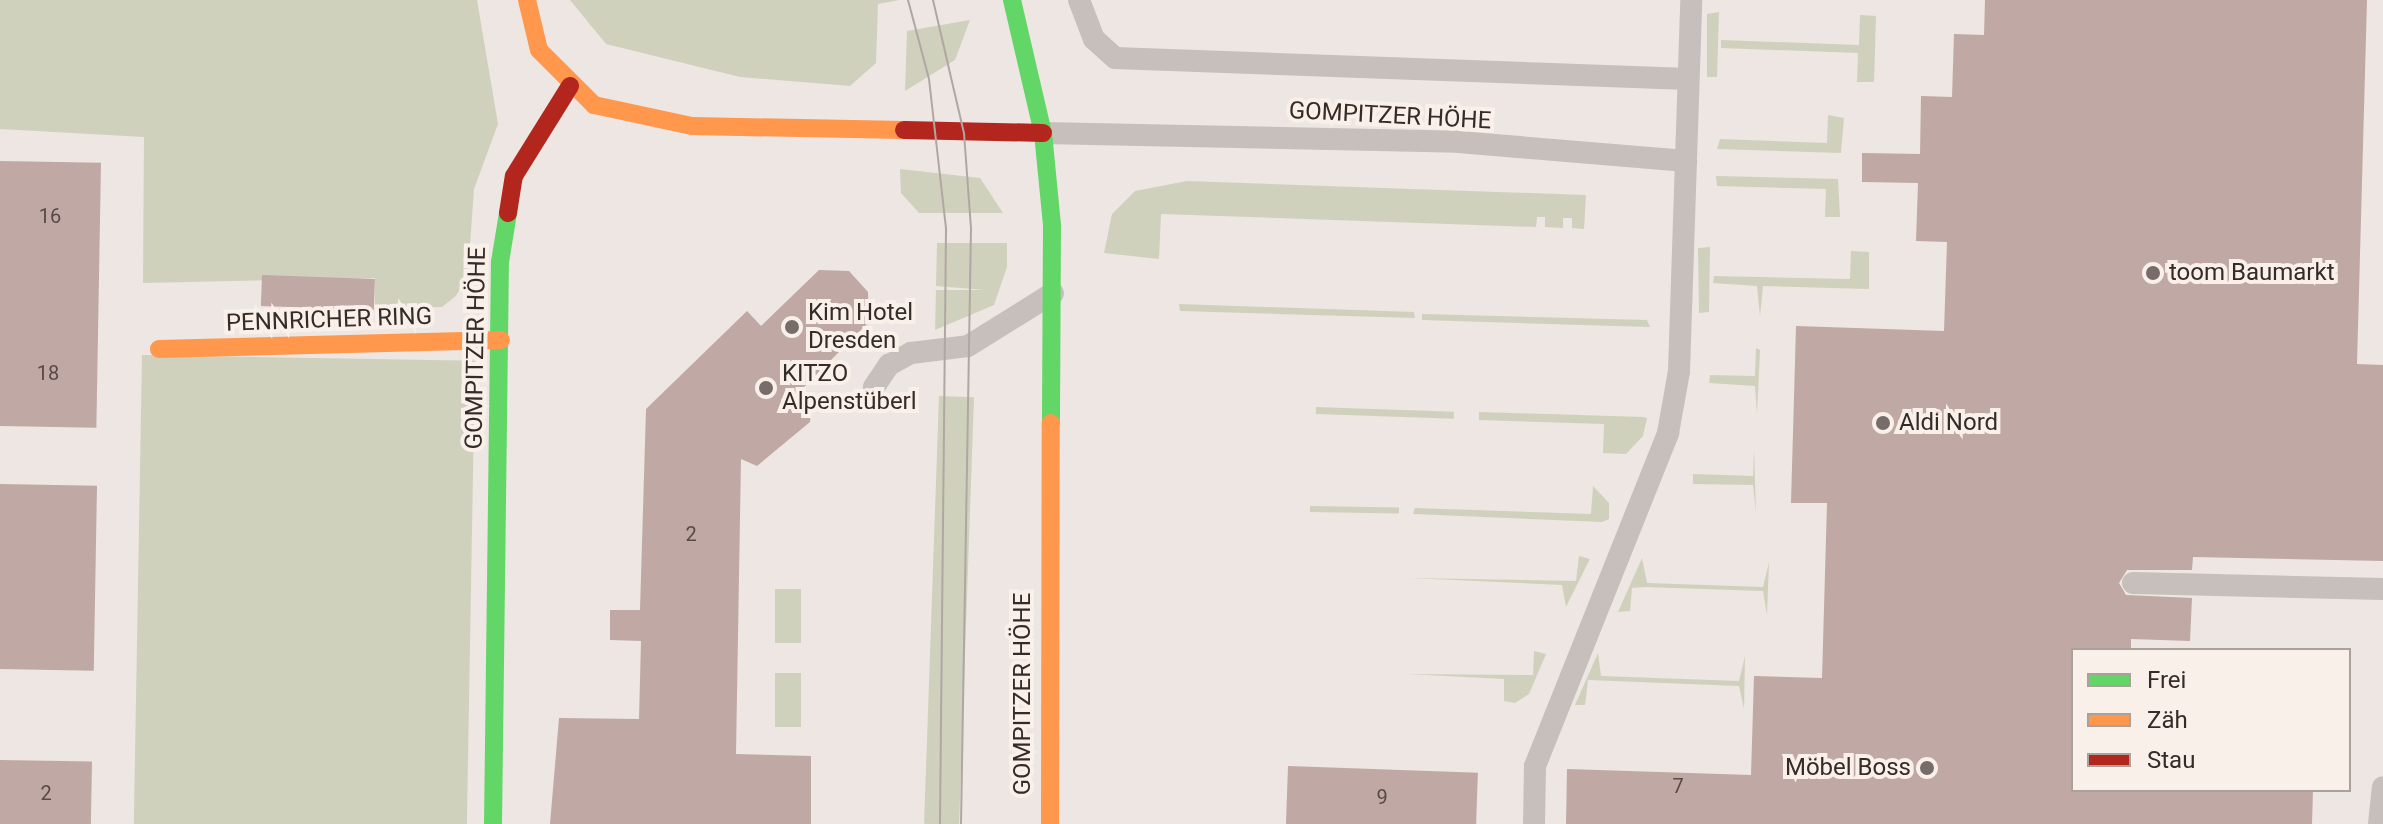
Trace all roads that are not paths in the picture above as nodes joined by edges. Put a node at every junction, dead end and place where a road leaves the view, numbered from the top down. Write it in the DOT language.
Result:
graph roads {
  1 [pos="527,0"];
  2 [pos="1012,0"];
  3 [pos="1079,0"];
  4 [pos="1691,0"];
  5 [pos="1688,79"];
  6 [pos="570,86"];
  7 [pos="1043,133"];
  8 [pos="1686,161"];
  9 [pos="1054,293"];
  10 [pos="501,340"];
  11 [pos="159,349"];
  12 [pos="874,387"];
  13 [pos="2133,583"];
  14 [pos="2383,589"];
  15 [pos="2383,787"];
  16 [pos="493,824"];
  17 [pos="1050,824"];
  18 [pos="1534,824"];
  19 [pos="2379,824"];
  1 -- 6 [label="street"];
  2 -- 7 [label="street, GOMPITZER HÖHE"];
  3 -- 5 [label="lane"];
  4 -- 5 [label="lane"];
  5 -- 8 [label="lane"];
  6 -- 7 [label="street, GOMPITZER HÖHE"];
  6 -- 10 [label="street, GOMPITZER HÖHE"];
  7 -- 8 [label="lane, GOMPITZER HÖHE"];
  7 -- 9 [label="street, GOMPITZER HÖHE"];
  8 -- 18 [label="lane"];
  9 -- 12 [label="lane"];
  9 -- 17 [label="street, GOMPITZER HÖHE"];
  10 -- 11 [label="street, PENNRICHER RING"];
  10 -- 16 [label="street, GOMPITZER HÖHE"];
  13 -- 14 [label="lane"];
  15 -- 19 [label="lane"];
}
